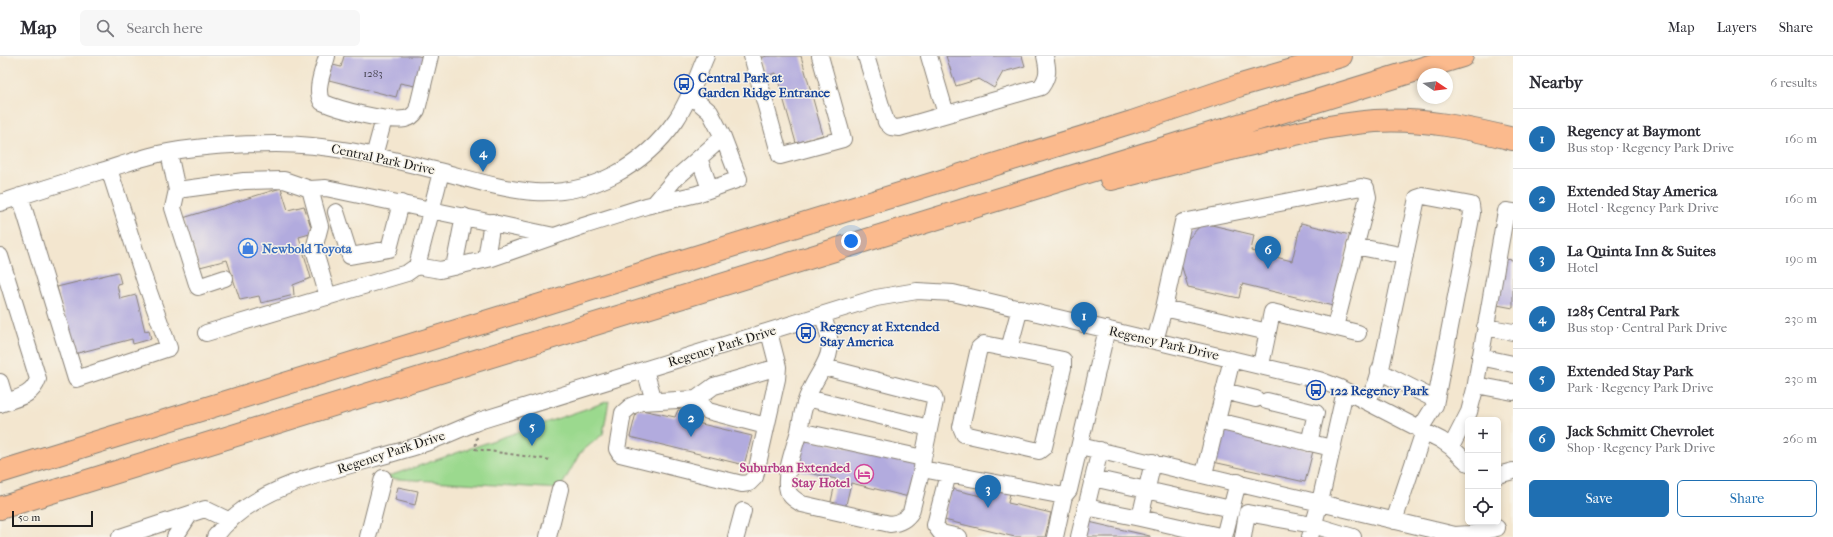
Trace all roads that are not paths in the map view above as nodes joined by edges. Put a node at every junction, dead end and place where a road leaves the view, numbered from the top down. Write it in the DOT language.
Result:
graph roads {
  1 [pos="327,56"];
  2 [pos="430,56"];
  3 [pos="706,56"];
  4 [pos="752,56"];
  5 [pos="820,56"];
  6 [pos="866,56"];
  7 [pos="929,56"];
  8 [pos="1045,56"];
  9 [pos="1293,56"];
  10 [pos="1341,56"];
  11 [pos="1462,56"];
  12 [pos="1241,85"];
  13 [pos="689,94"];
  14 [pos="946,114"];
  15 [pos="384,119"];
  16 [pos="723,136"];
  17 [pos="1513,139"];
  18 [pos="168,153"];
  19 [pos="374,156"];
  20 [pos="699,158"];
  21 [pos="110,169"];
  22 [pos="441,172"];
  23 [pos="1036,188"];
  24 [pos="310,189"];
  25 [pos="710,189"];
  26 [pos="177,190"];
  27 [pos="20,196"];
  28 [pos="0,202"];
  29 [pos="401,203"];
  30 [pos="654,204"];
  31 [pos="431,209"];
  32 [pos="336,212"];
  33 [pos="1513,212"];
  34 [pos="464,216"];
  35 [pos="492,222"];
  36 [pos="554,236"];
  37 [pos="1507,240"];
  38 [pos="1355,246"];
  39 [pos="0,256"];
  40 [pos="1405,256"];
  41 [pos="486,259"];
  42 [pos="417,266"];
  43 [pos="454,267"];
  44 [pos="225,278"];
  45 [pos="328,297"];
  46 [pos="1020,308"];
  47 [pos="1164,308"];
  48 [pos="822,315"];
  49 [pos="1335,327"];
  50 [pos="1485,327"];
  51 [pos="1107,329"];
  52 [pos="769,332"];
  53 [pos="1268,332"];
  54 [pos="1513,332"];
  55 [pos="206,333"];
  56 [pos="1358,333"];
  57 [pos="1155,341"];
  58 [pos="1009,349"];
  59 [pos="1480,357"];
  60 [pos="1232,359"];
  61 [pos="1513,364"];
  62 [pos="1261,365"];
  63 [pos="778,367"];
  64 [pos="824,367"];
  65 [pos="645,370"];
  66 [pos="1379,371"];
  67 [pos="0,382"];
  68 [pos="1476,385"];
  69 [pos="1224,391"];
  70 [pos="1345,391"];
  71 [pos="1513,392"];
  72 [pos="807,398"];
  73 [pos="696,399"];
  74 [pos="1436,400"];
  75 [pos="654,401"];
  76 [pos="1367,402"];
  77 [pos="3,403"];
  78 [pos="1217,421"];
  79 [pos="766,426"];
  80 [pos="929,428"];
  81 [pos="1422,430"];
  82 [pos="799,431"];
  83 [pos="1310,443"];
  84 [pos="1080,446"];
  85 [pos="1451,447"];
  86 [pos="1332,448"];
  87 [pos="1100,450"];
  88 [pos="1465,460"];
  89 [pos="1153,462"];
  90 [pos="922,464"];
  91 [pos="1513,471"];
  92 [pos="0,472"];
  93 [pos="948,474"];
  94 [pos="1204,474"];
  95 [pos="1501,474"];
  96 [pos="384,478"];
  97 [pos="1093,478"];
  98 [pos="1238,482"];
  99 [pos="560,489"];
  100 [pos="1147,490"];
  101 [pos="1064,496"];
  102 [pos="1320,502"];
  103 [pos="1086,507"];
  104 [pos="0,508"];
  105 [pos="1231,509"];
  106 [pos="743,511"];
  107 [pos="190,514"];
  108 [pos="1140,518"];
  109 [pos="230,521"];
  110 [pos="1394,521"];
  111 [pos="1497,529"];
  112 [pos="1311,531"];
  113 [pos="120,537"];
  114 [pos="175,537"];
  115 [pos="215,537"];
  116 [pos="368,537"];
  117 [pos="548,537"];
  118 [pos="736,537"];
  119 [pos="959,537"];
  120 [pos="1055,537"];
  121 [pos="1079,537"];
  122 [pos="1224,537"];
  123 [pos="1242,537"];
  124 [pos="1353,537"];
  1 -- 15 [label="street"];
  2 -- 15 [label="street"];
  3 -- 13 [label="street, Central Park Drive"];
  4 -- 5 [label="street"];
  6 -- 14 [label="street"];
  7 -- 14 [label="street"];
  8 -- 14 [label="street"];
  9 -- 12 [label="highway"];
  10 -- 12 [label="highway"];
  11 -- 23 [label="highway"];
  12 -- 92 [label="highway"];
  13 -- 16 [label="street"];
  13 -- 22 [label="street, Central Park Drive"];
  15 -- 19 [label="street"];
  16 -- 20 [label="street"];
  16 -- 25 [label="street"];
  17 -- 23 [label="highway"];
  18 -- 19 [label="street, Central Park Drive"];
  18 -- 21 [label="street, Central Park Drive"];
  18 -- 26 [label="street"];
  19 -- 22 [label="street, Central Park Drive"];
  20 -- 25 [label="street"];
  20 -- 30 [label="street"];
  21 -- 27 [label="street, Central Park Drive"];
  21 -- 27 [label="street"];
  22 -- 31 [label="street"];
  23 -- 104 [label="highway"];
  24 -- 26 [label="street"];
  24 -- 29 [label="street"];
  24 -- 45 [label="street"];
  25 -- 30 [label="street"];
  26 -- 44 [label="street"];
  27 -- 28 [label="street, Central Park Drive"];
  29 -- 31 [label="street"];
  29 -- 32 [label="street"];
  30 -- 36 [label="street"];
  31 -- 34 [label="street"];
  31 -- 42 [label="street"];
  33 -- 37 [label="street"];
  34 -- 35 [label="street"];
  34 -- 43 [label="street"];
  35 -- 36 [label="street"];
  35 -- 41 [label="street"];
  36 -- 41 [label="street"];
  37 -- 50 [label="street"];
  38 -- 40 [label="street"];
  38 -- 47 [label="street"];
  38 -- 49 [label="street"];
  39 -- 77 [label="street"];
  40 -- 66 [label="street"];
  40 -- 74 [label="street"];
  41 -- 43 [label="street"];
  42 -- 43 [label="street"];
  42 -- 45 [label="street"];
  45 -- 55 [label="street"];
  46 -- 48 [label="street, Regency Park Drive"];
  46 -- 51 [label="street, Regency Park Drive"];
  46 -- 58 [label="street"];
  47 -- 53 [label="street"];
  47 -- 57 [label="street"];
  48 -- 52 [label="street, Regency Park Drive"];
  48 -- 64 [label="street"];
  49 -- 53 [label="street"];
  49 -- 56 [label="street"];
  50 -- 54 [label="street"];
  50 -- 59 [label="street"];
  51 -- 57 [label="street, Regency Park Drive"];
  51 -- 84 [label="street"];
  52 -- 63 [label="street"];
  52 -- 65 [label="street, Regency Park Drive"];
  53 -- 62 [label="street"];
  57 -- 60 [label="street, Regency Park Drive"];
  58 -- 58 [label="street"];
  59 -- 61 [label="street"];
  59 -- 68 [label="street"];
  60 -- 62 [label="street, Regency Park Drive"];
  60 -- 69 [label="street"];
  62 -- 70 [label="street, Regency Park Drive"];
  63 -- 73 [label="street"];
  63 -- 79 [label="street"];
  64 -- 72 [label="street"];
  64 -- 80 [label="street"];
  65 -- 75 [label="street"];
  65 -- 109 [label="street, Regency Park Drive"];
  66 -- 74 [label="street"];
  66 -- 76 [label="street"];
  67 -- 77 [label="street"];
  68 -- 71 [label="street"];
  68 -- 85 [label="street"];
  69 -- 78 [label="street"];
  69 -- 83 [label="street"];
  70 -- 76 [label="street, Regency Park Drive"];
  70 -- 86 [label="street"];
  72 -- 80 [label="street"];
  72 -- 82 [label="street"];
  73 -- 75 [label="street"];
  73 -- 79 [label="street"];
  74 -- 81 [label="street"];
  75 -- 79 [label="street"];
  76 -- 81 [label="street, Regency Park Drive"];
  78 -- 83 [label="street"];
  78 -- 94 [label="street"];
  80 -- 90 [label="street"];
  81 -- 85 [label="street, Regency Park Drive"];
  81 -- 110 [label="street"];
  82 -- 90 [label="street"];
  82 -- 90 [label="street"];
  83 -- 86 [label="street"];
  84 -- 87 [label="street"];
  84 -- 101 [label="street"];
  85 -- 88 [label="street, Regency Park Drive"];
  86 -- 102 [label="street"];
  87 -- 89 [label="street"];
  87 -- 97 [label="street"];
  89 -- 94 [label="street"];
  89 -- 100 [label="street"];
  90 -- 93 [label="street"];
  91 -- 95 [label="street"];
  93 -- 101 [label="street"];
  93 -- 119 [label="street"];
  94 -- 98 [label="street"];
  96 -- 116 [label="street"];
  97 -- 100 [label="street"];
  97 -- 103 [label="street"];
  98 -- 102 [label="street"];
  98 -- 105 [label="street"];
  99 -- 117 [label="street"];
  100 -- 105 [label="street"];
  100 -- 108 [label="street"];
  101 -- 120 [label="street"];
  102 -- 110 [label="street"];
  102 -- 112 [label="street"];
  103 -- 108 [label="street"];
  103 -- 121 [label="street"];
  105 -- 122 [label="street"];
  106 -- 118 [label="street"];
  107 -- 109 [label="street"];
  107 -- 113 [label="street"];
  107 -- 114 [label="street"];
  108 -- 122 [label="street"];
  109 -- 115 [label="street, Regency Park Drive"];
  110 -- 111 [label="street"];
  112 -- 123 [label="street"];
  112 -- 124 [label="street"];
}
